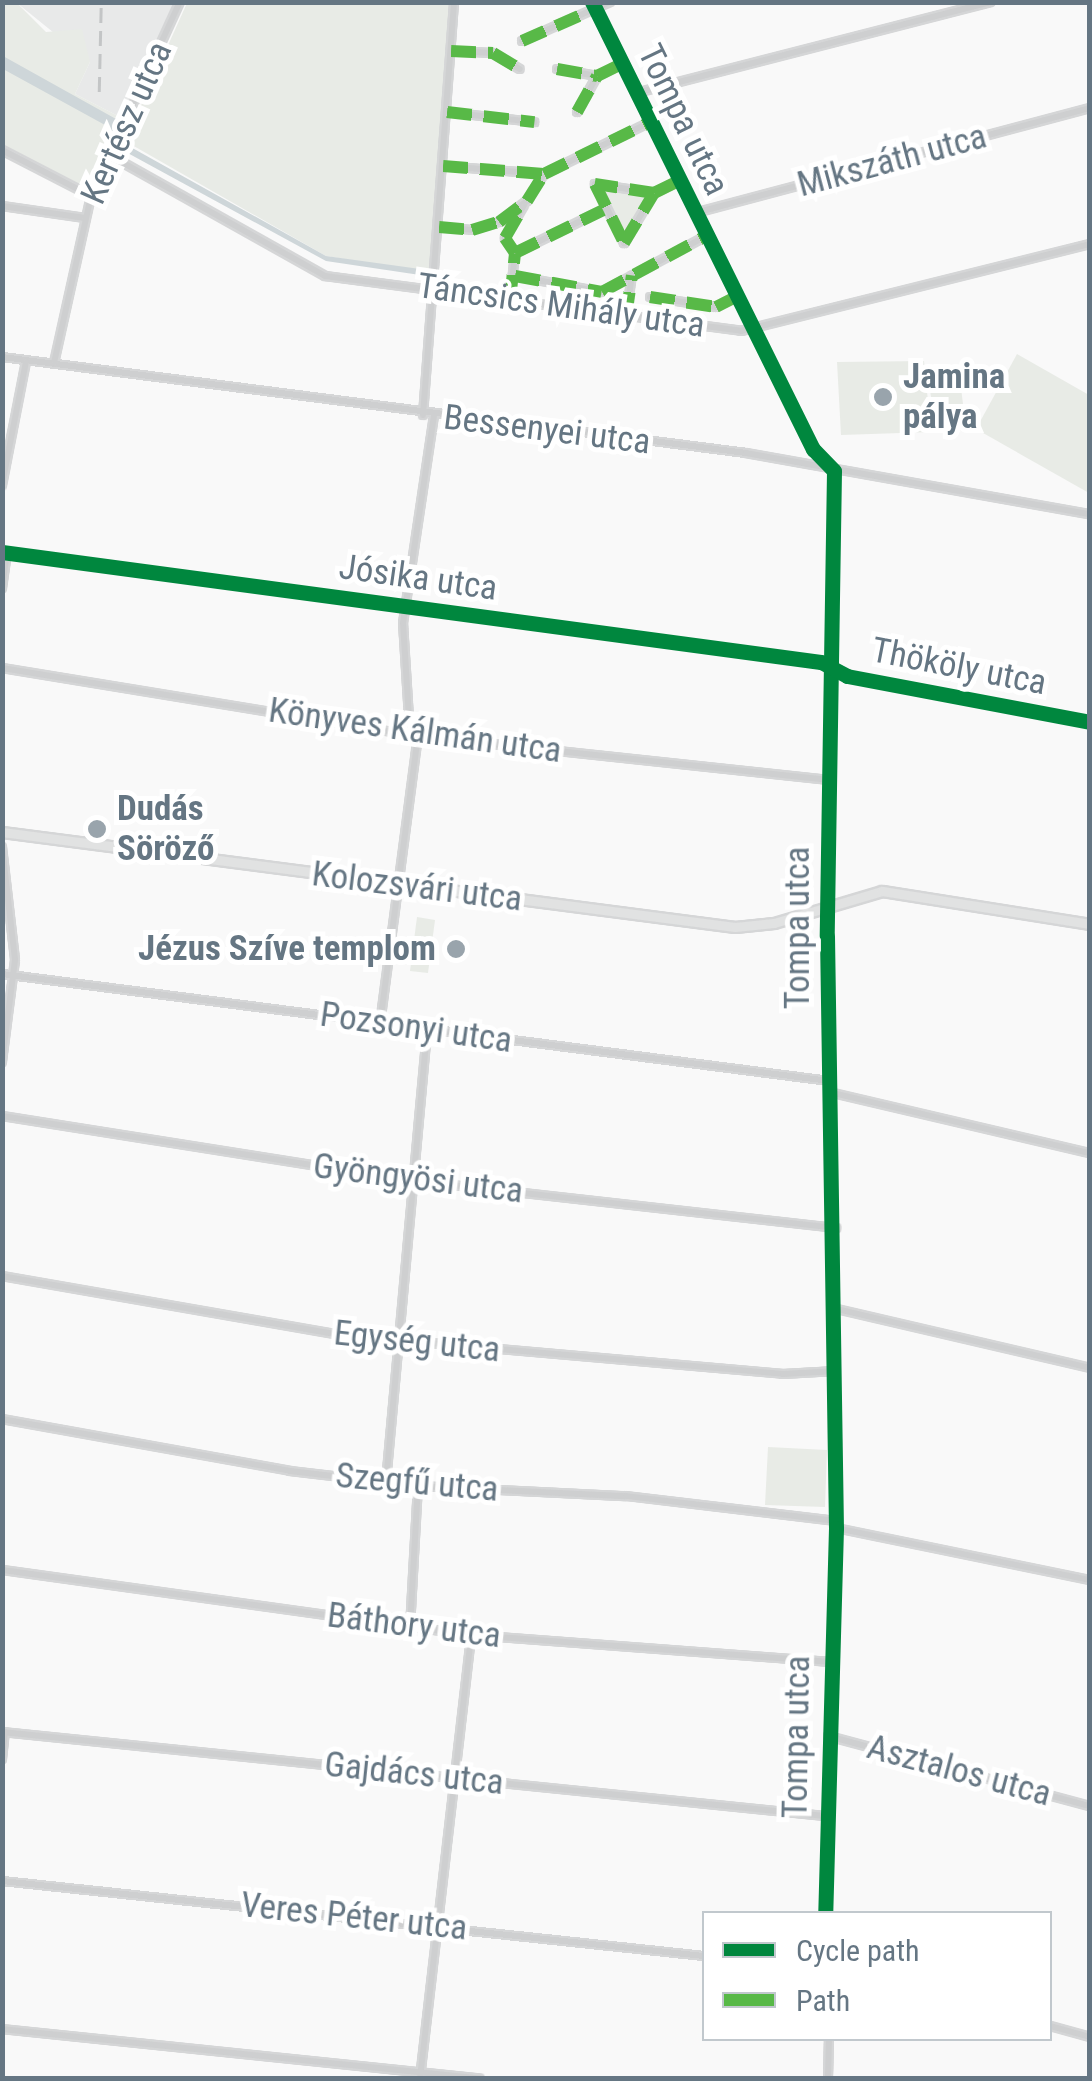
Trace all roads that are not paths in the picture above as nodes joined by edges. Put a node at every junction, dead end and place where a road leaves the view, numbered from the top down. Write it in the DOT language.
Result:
graph roads {
  1 [pos="180,2"];
  2 [pos="454,2"];
  3 [pos="610,2"];
  4 [pos="991,2"];
  5 [pos="593,6"];
  6 [pos="522,41"];
  7 [pos="451,51"];
  8 [pos="622,64"];
  9 [pos="557,69"];
  10 [pos="520,70"];
  11 [pos="597,76"];
  12 [pos="636,93"];
  13 [pos="1090,108"];
  14 [pos="447,112"];
  15 [pos="577,112"];
  16 [pos="534,122"];
  17 [pos="650,122"];
  18 [pos="2,150"];
  19 [pos="113,156"];
  20 [pos="443,166"];
  21 [pos="544,174"];
  22 [pos="679,181"];
  23 [pos="654,193"];
  24 [pos="91,196"];
  25 [pos="527,200"];
  26 [pos="2,206"];
  27 [pos="603,210"];
  28 [pos="694,213"];
  29 [pos="85,218"];
  30 [pos="502,220"];
  31 [pos="439,227"];
  32 [pos="511,228"];
  33 [pos="706,236"];
  34 [pos="1090,244"];
  35 [pos="515,254"];
  36 [pos="632,275"];
  37 [pos="514,276"];
  38 [pos="435,288"];
  39 [pos="650,297"];
  40 [pos="736,297"];
  41 [pos="510,300"];
  42 [pos="626,317"];
  43 [pos="752,330"];
  44 [pos="2,357"];
  45 [pos="26,360"];
  46 [pos="54,364"];
  47 [pos="424,415"];
  48 [pos="434,416"];
  49 [pos="834,470"];
  50 [pos="2,486"];
  51 [pos="1090,514"];
  52 [pos="5,552"];
  53 [pos="2,588"];
  54 [pos="406,609"];
  55 [pos="821,662"];
  56 [pos="2,668"];
  57 [pos="831,668"];
  58 [pos="1090,722"];
  59 [pos="414,735"];
  60 [pos="829,780"];
  61 [pos="2,832"];
  62 [pos="2,847"];
  63 [pos="398,886"];
  64 [pos="830,904"];
  65 [pos="1090,924"];
  66 [pos="2,974"];
  67 [pos="13,976"];
  68 [pos="380,1024"];
  69 [pos="426,1030"];
  70 [pos="2,1062"];
  71 [pos="829,1081"];
  72 [pos="829,1092"];
  73 [pos="2,1116"];
  74 [pos="1090,1153"];
  75 [pos="408,1180"];
  76 [pos="836,1228"];
  77 [pos="2,1276"];
  78 [pos="837,1309"];
  79 [pos="398,1342"];
  80 [pos="1090,1368"];
  81 [pos="836,1370"];
  82 [pos="2,1419"];
  83 [pos="386,1482"];
  84 [pos="418,1486"];
  85 [pos="836,1525"];
  86 [pos="2,1570"];
  87 [pos="1090,1580"];
  88 [pos="410,1628"];
  89 [pos="471,1635"];
  90 [pos="828,1662"];
  91 [pos="4,1732"];
  92 [pos="828,1736"];
  93 [pos="2,1759"];
  94 [pos="454,1778"];
  95 [pos="1090,1806"];
  96 [pos="825,1816"];
  97 [pos="2,1881"];
  98 [pos="826,1911"];
  99 [pos="437,1926"];
  100 [pos="702,1956"];
  101 [pos="1052,2027"];
  102 [pos="2,2029"];
  103 [pos="1090,2037"];
  104 [pos="830,2041"];
  105 [pos="420,2075"];
  106 [pos="479,2078"];
  107 [pos="828,2078"];
  1 -- 19 [label="street, Kertész utca"];
  2 -- 7 [label="street"];
  3 -- 5 [label="street"];
  4 -- 12 [label="street"];
  5 -- 6 [label="street"];
  5 -- 8 [label="street, Tompa utca"];
  7 -- 10 [label="street"];
  7 -- 14 [label="street"];
  8 -- 11 [label="street"];
  8 -- 12 [label="street, Tompa utca"];
  9 -- 11 [label="street"];
  11 -- 15 [label="street"];
  12 -- 17 [label="street, Tompa utca"];
  13 -- 28 [label="street, Mikszáth utca"];
  14 -- 16 [label="street"];
  14 -- 20 [label="street"];
  17 -- 21 [label="street"];
  17 -- 22 [label="street, Tompa utca"];
  18 -- 24 [label="street"];
  19 -- 24 [label="street, Kertész utca"];
  19 -- 38 [label="street, Táncsics Mihály utca"];
  20 -- 21 [label="street"];
  20 -- 31 [label="street"];
  21 -- 25 [label="street"];
  22 -- 23 [label="street"];
  22 -- 28 [label="street, Tompa utca"];
  23 -- 27 [label="street"];
  23 -- 27 [label="street"];
  24 -- 29 [label="street, Kertész utca"];
  25 -- 30 [label="street"];
  25 -- 32 [label="street"];
  26 -- 29 [label="street"];
  27 -- 35 [label="street"];
  28 -- 33 [label="street, Tompa utca"];
  29 -- 46 [label="street, Kertész utca"];
  30 -- 31 [label="street"];
  30 -- 32 [label="street"];
  31 -- 38 [label="street"];
  32 -- 35 [label="street"];
  33 -- 36 [label="street"];
  33 -- 40 [label="street, Tompa utca"];
  34 -- 43 [label="street, Táncsics Mihály utca"];
  35 -- 37 [label="street"];
  36 -- 37 [label="street"];
  36 -- 42 [label="street"];
  37 -- 41 [label="street"];
  38 -- 41 [label="street, Táncsics Mihály utca"];
  38 -- 47 [label="street"];
  39 -- 40 [label="street"];
  40 -- 43 [label="street, Tompa utca"];
  41 -- 42 [label="street, Táncsics Mihály utca"];
  42 -- 43 [label="street, Táncsics Mihály utca"];
  43 -- 49 [label="street, Tompa utca"];
  44 -- 45 [label="street, Bessenyei utca"];
  45 -- 46 [label="street, Bessenyei utca"];
  45 -- 50 [label="street"];
  46 -- 47 [label="street, Bessenyei utca"];
  47 -- 48 [label="street, Bessenyei utca"];
  48 -- 49 [label="street, Bessenyei utca"];
  48 -- 54 [label="street"];
  49 -- 51 [label="street, Bessenyei utca"];
  49 -- 57 [label="street, Tompa utca"];
  52 -- 53 [label="street"];
  52 -- 54 [label="street, Jósika utca"];
  54 -- 55 [label="street, Jósika utca"];
  54 -- 59 [label="street"];
  55 -- 57 [label="street, Thököly utca"];
  56 -- 59 [label="street, Könyves Kálmán utca"];
  57 -- 58 [label="street, Thököly utca"];
  57 -- 60 [label="street, Tompa utca"];
  59 -- 60 [label="street, Könyves Kálmán utca"];
  59 -- 63 [label="street"];
  60 -- 64 [label="street, Tompa utca"];
  61 -- 63 [label="street, Kolozsvári utca"];
  62 -- 67 [label="street"];
  63 -- 64 [label="street, Kolozsvári utca"];
  63 -- 68 [label="street"];
  64 -- 65 [label="street, Kolozsvári utca"];
  64 -- 71 [label="street, Tompa utca"];
  66 -- 67 [label="street, Pozsonyi utca"];
  67 -- 68 [label="street, Pozsonyi utca"];
  67 -- 70 [label="street"];
  68 -- 69 [label="street, Pozsonyi utca"];
  69 -- 71 [label="street, Pozsonyi utca"];
  69 -- 75 [label="street"];
  71 -- 72 [label="street, Tompa utca"];
  72 -- 74 [label="street"];
  72 -- 76 [label="street, Tompa utca"];
  73 -- 75 [label="street, Gyöngyösi utca"];
  75 -- 76 [label="street, Gyöngyösi utca"];
  75 -- 79 [label="street"];
  76 -- 78 [label="street, Tompa utca"];
  77 -- 79 [label="street, Egység utca"];
  78 -- 80 [label="street"];
  78 -- 81 [label="street, Tompa utca"];
  79 -- 81 [label="street, Egység utca"];
  79 -- 83 [label="street"];
  81 -- 85 [label="street, Tompa utca"];
  82 -- 83 [label="street, Szegfű utca"];
  83 -- 84 [label="street, Szegfű utca"];
  84 -- 85 [label="street, Szegfű utca"];
  84 -- 88 [label="street"];
  85 -- 87 [label="street, Szegfű utca"];
  85 -- 90 [label="street, Tompa utca"];
  86 -- 88 [label="street, Báthory utca"];
  88 -- 89 [label="street, Báthory utca"];
  89 -- 90 [label="street, Báthory utca"];
  89 -- 94 [label="street"];
  90 -- 92 [label="street, Tompa utca"];
  91 -- 93 [label="street"];
  91 -- 94 [label="street, Gajdács utca"];
  92 -- 95 [label="street, Asztalos utca"];
  92 -- 96 [label="street, Tompa utca"];
  94 -- 96 [label="street, Gajdács utca"];
  94 -- 99 [label="street"];
  96 -- 98 [label="street, Tompa utca"];
  97 -- 99 [label="street, Veres Péter utca"];
  99 -- 100 [label="street, Veres Péter utca"];
  99 -- 105 [label="street"];
  101 -- 103 [label="street"];
  102 -- 105 [label="street"];
  104 -- 107 [label="street"];
  105 -- 106 [label="street"];
}
